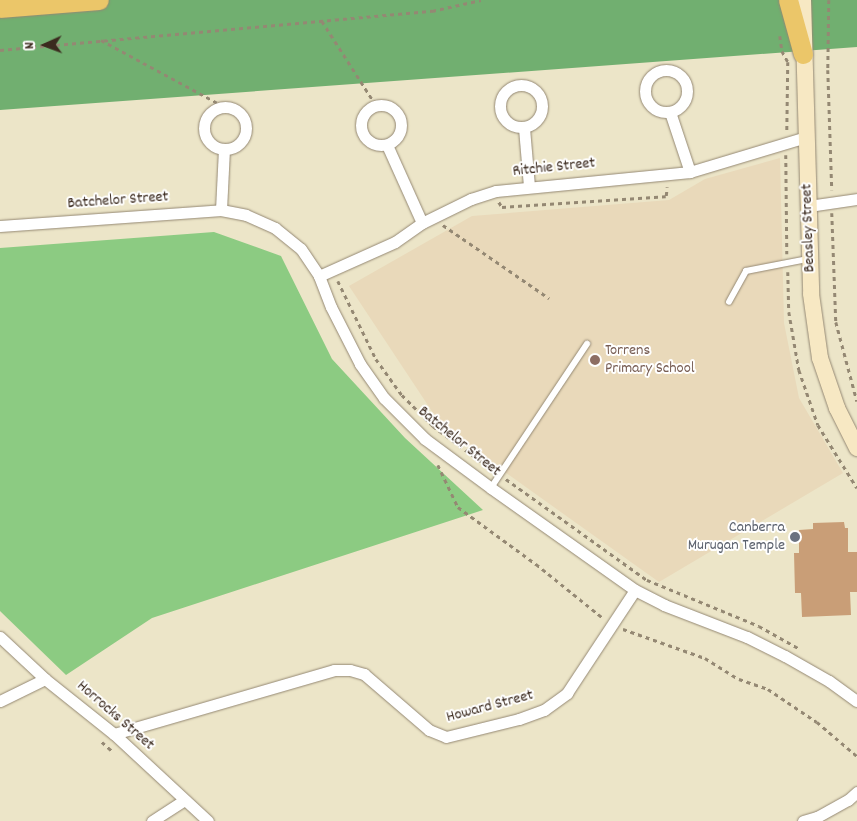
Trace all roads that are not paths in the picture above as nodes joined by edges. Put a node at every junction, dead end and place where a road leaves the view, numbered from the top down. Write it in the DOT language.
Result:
graph roads {
  1 [pos="98,0"];
  2 [pos="788,0"];
  3 [pos="803,0"];
  4 [pos="0,8"];
  5 [pos="803,54"];
  6 [pos="670,112"];
  7 [pos="524,128"];
  8 [pos="806,137"];
  9 [pos="387,145"];
  10 [pos="224,149"];
  11 [pos="690,172"];
  12 [pos="529,186"];
  13 [pos="857,199"];
  14 [pos="808,206"];
  15 [pos="221,210"];
  16 [pos="422,223"];
  17 [pos="0,226"];
  18 [pos="810,259"];
  19 [pos="319,276"];
  20 [pos="729,302"];
  21 [pos="587,344"];
  22 [pos="857,448"];
  23 [pos="491,488"];
  24 [pos="635,590"];
  25 [pos="0,637"];
  26 [pos="45,678"];
  27 [pos="0,700"];
  28 [pos="857,701"];
  29 [pos="114,734"];
  30 [pos="857,792"];
  31 [pos="184,800"];
  32 [pos="152,821"];
  33 [pos="208,821"];
  34 [pos="803,821"];
  1 -- 4 [label="main road"];
  2 -- 5 [label="main road"];
  3 -- 5 [label="main road, Beasley Street"];
  5 -- 8 [label="main road, Beasley Street"];
  6 -- 11 [label="street"];
  7 -- 12 [label="street"];
  8 -- 11 [label="street, Ritchie Street"];
  8 -- 14 [label="main road, Beasley Street"];
  9 -- 9 [label="street"];
  9 -- 16 [label="street"];
  10 -- 10 [label="street"];
  10 -- 15 [label="street"];
  11 -- 12 [label="street, Ritchie Street"];
  12 -- 16 [label="street, Ritchie Street"];
  13 -- 14 [label="street"];
  14 -- 18 [label="main road, Beasley Street"];
  15 -- 17 [label="street, Batchelor Street"];
  15 -- 19 [label="street, Batchelor Street"];
  16 -- 19 [label="street, Ritchie Street"];
  18 -- 20 [label="lane"];
  18 -- 22 [label="main road, Beasley Street"];
  19 -- 23 [label="street, Batchelor Street"];
  21 -- 23 [label="lane"];
  23 -- 24 [label="street, Batchelor Street"];
  24 -- 28 [label="street, Batchelor Street"];
  24 -- 29 [label="street, Howard Street"];
  25 -- 26 [label="street, Horrocks Street"];
  26 -- 27 [label="street"];
  26 -- 29 [label="street, Horrocks Street"];
  29 -- 31 [label="street, Horrocks Street"];
  30 -- 34 [label="street"];
  31 -- 32 [label="street"];
  31 -- 33 [label="street, Horrocks Street"];
}
